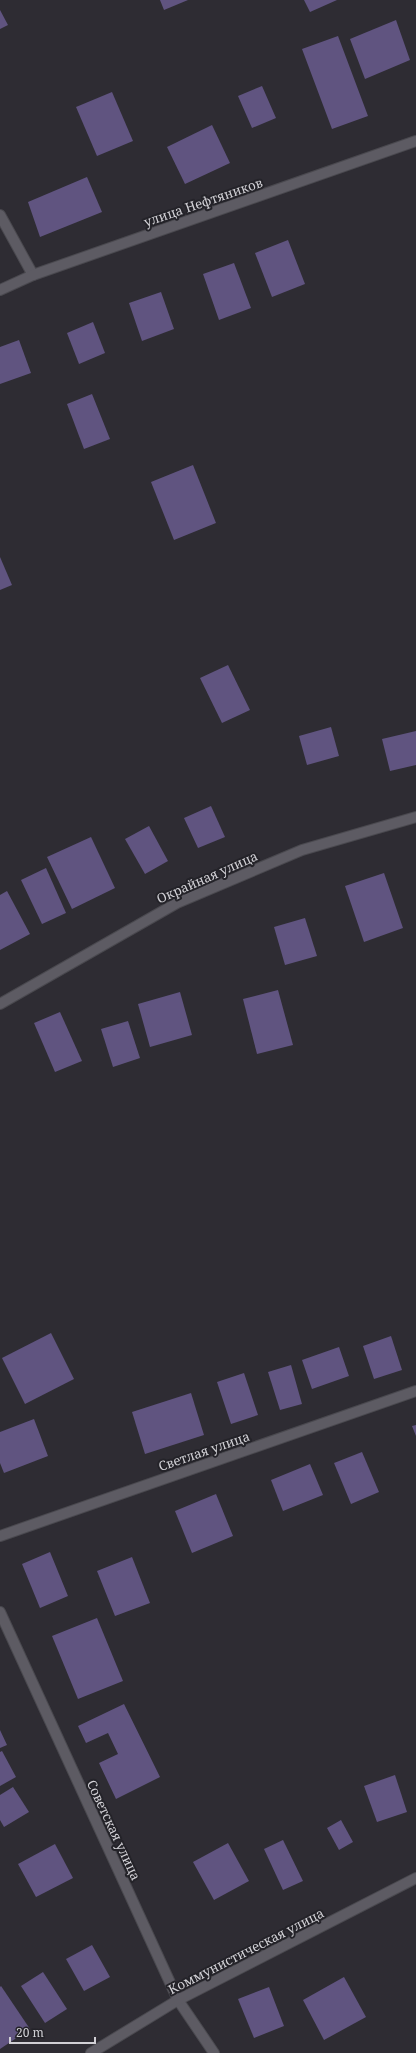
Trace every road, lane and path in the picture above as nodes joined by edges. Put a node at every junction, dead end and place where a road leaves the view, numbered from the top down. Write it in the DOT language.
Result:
graph roads {
  1 [pos="416,141"];
  2 [pos="0,215"];
  3 [pos="33,275"];
  4 [pos="0,290"];
  5 [pos="416,817"];
  6 [pos="0,1004"];
  7 [pos="416,1391"];
  8 [pos="0,1536"];
  9 [pos="0,1612"];
  10 [pos="416,1878"];
  11 [pos="178,2000"];
  12 [pos="91,2053"];
  13 [pos="214,2053"];
  1 -- 3 [label="street, улица Нефтяников"];
  2 -- 3 [label="street"];
  3 -- 4 [label="street, улица Нефтяников"];
  5 -- 6 [label="street, Окрайная улица"];
  7 -- 8 [label="street, Светлая улица"];
  9 -- 11 [label="street, Советская улица"];
  10 -- 11 [label="street, Коммунистическая улица"];
  11 -- 12 [label="street, Коммунистическая улица"];
  11 -- 13 [label="street, Советская улица"];
}
